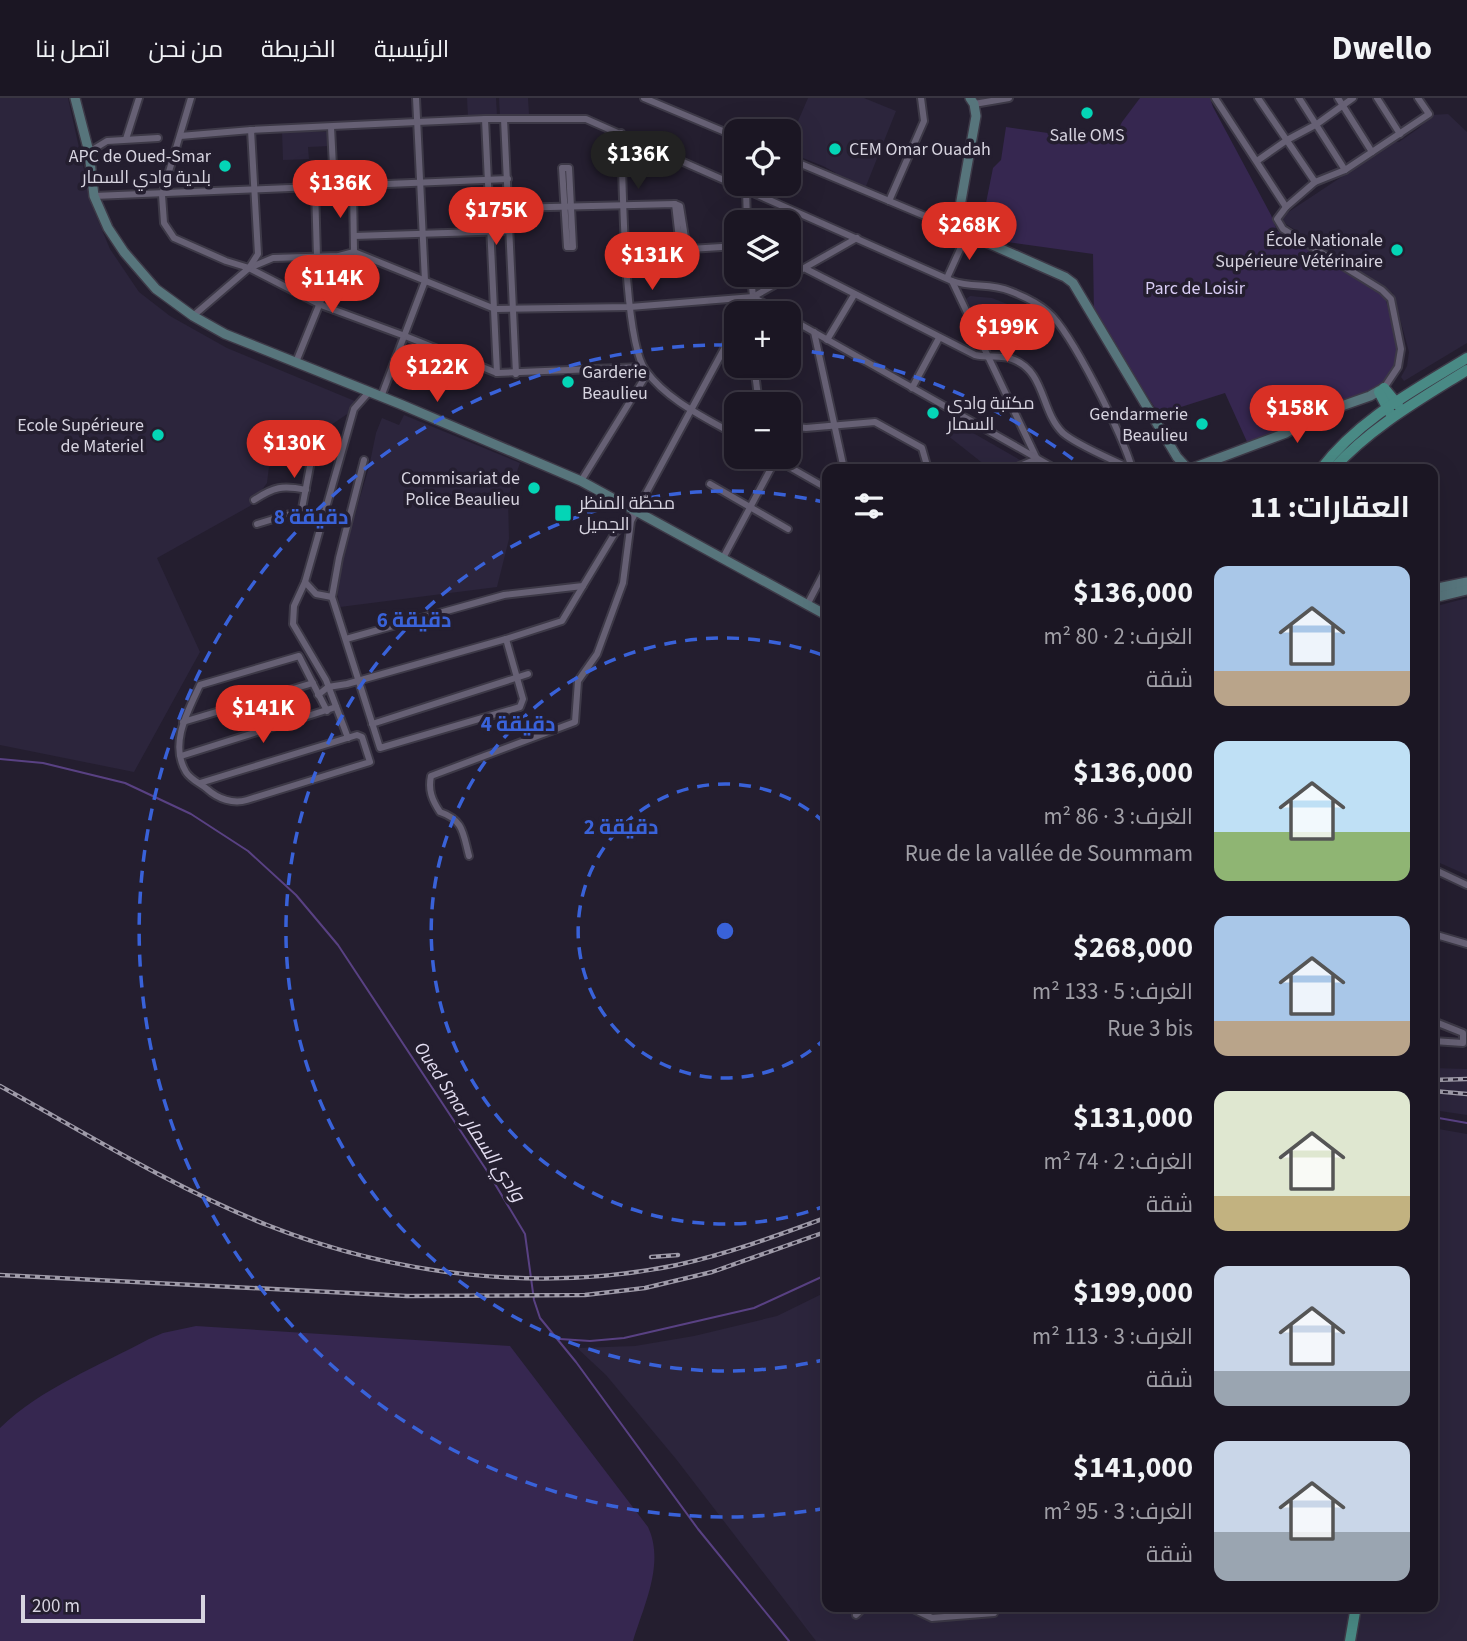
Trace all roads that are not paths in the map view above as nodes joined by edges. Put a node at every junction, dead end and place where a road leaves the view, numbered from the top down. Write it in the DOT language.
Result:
graph roads {
  1 [pos="75,98"];
  2 [pos="139,98"];
  3 [pos="191,98"];
  4 [pos="416,98"];
  5 [pos="644,98"];
  6 [pos="921,98"];
  7 [pos="1009,98"];
  8 [pos="1258,98"];
  9 [pos="1299,98"];
  10 [pos="1338,98"];
  11 [pos="1353,98"];
  12 [pos="1377,98"];
  13 [pos="1418,98"];
  14 [pos="1218,99"];
  15 [pos="972,101"];
  16 [pos="1343,105"];
  17 [pos="485,119"];
  18 [pos="504,119"];
  19 [pos="417,122"];
  20 [pos="1317,124"];
  21 [pos="331,127"];
  22 [pos="251,130"];
  23 [pos="724,132"];
  24 [pos="621,133"];
  25 [pos="1400,134"];
  26 [pos="180,136"];
  27 [pos="158,138"];
  28 [pos="126,139"];
  29 [pos="1287,141"];
  30 [pos="89,152"];
  31 [pos="1372,152"];
  32 [pos="1257,161"];
  33 [pos="801,164"];
  34 [pos="1345,170"];
  35 [pos="508,179"];
  36 [pos="724,179"];
  37 [pos="489,180"];
  38 [pos="1315,182"];
  39 [pos="421,183"];
  40 [pos="353,186"];
  41 [pos="334,187"];
  42 [pos="315,188"];
  43 [pos="254,191"];
  44 [pos="162,195"];
  45 [pos="762,196"];
  46 [pos="94,197"];
  47 [pos="889,201"];
  48 [pos="624,205"];
  49 [pos="568,206"];
  50 [pos="1286,207"];
  51 [pos="509,208"];
  52 [pos="956,229"];
  53 [pos="509,231"];
  54 [pos="490,232"];
  55 [pos="423,234"];
  56 [pos="967,234"];
  57 [pos="354,236"];
  58 [pos="857,239"];
  59 [pos="724,247"];
  60 [pos="354,252"];
  61 [pos="339,256"];
  62 [pos="317,257"];
  63 [pos="249,268"];
  64 [pos="806,269"];
  65 [pos="949,279"];
  66 [pos="425,281"];
  67 [pos="752,287"];
  68 [pos="854,295"];
  69 [pos="753,297"];
  70 [pos="751,301"];
  71 [pos="760,301"];
  72 [pos="321,305"];
  73 [pos="630,307"];
  74 [pos="495,309"];
  75 [pos="513,309"];
  76 [pos="193,316"];
  77 [pos="801,325"];
  78 [pos="814,332"];
  79 [pos="405,336"];
  80 [pos="939,338"];
  81 [pos="827,340"];
  82 [pos="724,348"];
  83 [pos="1467,358"];
  84 [pos="989,359"];
  85 [pos="296,362"];
  86 [pos="645,370"];
  87 [pos="1467,370"];
  88 [pos="497,373"];
  89 [pos="516,374"];
  90 [pos="912,388"];
  91 [pos="1381,390"];
  92 [pos="369,391"];
  93 [pos="381,397"];
  94 [pos="1396,401"];
  95 [pos="1386,408"];
  96 [pos="692,410"];
  97 [pos="1397,414"];
  98 [pos="835,425"];
  99 [pos="801,427"];
  100 [pos="724,428"];
  101 [pos="313,450"];
  102 [pos="1037,459"];
  103 [pos="364,460"];
  104 [pos="843,464"];
  105 [pos="927,464"];
  106 [pos="1024,464"];
  107 [pos="1046,464"];
  108 [pos="1121,464"];
  109 [pos="1129,464"];
  110 [pos="1184,464"];
  111 [pos="1202,464"];
  112 [pos="1325,464"];
  113 [pos="1338,464"];
  114 [pos="769,469"];
  115 [pos="793,469"];
  116 [pos="580,481"];
  117 [pos="710,484"];
  118 [pos="822,486"];
  119 [pos="306,490"];
  120 [pos="254,500"];
  121 [pos="750,507"];
  122 [pos="636,512"];
  123 [pos="301,514"];
  124 [pos="322,519"];
  125 [pos="257,524"];
  126 [pos="788,529"];
  127 [pos="723,558"];
  128 [pos="822,576"];
  129 [pos="305,582"];
  130 [pos="1467,582"];
  131 [pos="583,586"];
  132 [pos="1438,588"];
  133 [pos="1467,590"];
  134 [pos="332,597"];
  135 [pos="1438,597"];
  136 [pos="807,605"];
  137 [pos="822,613"];
  138 [pos="346,639"];
  139 [pos="506,639"];
  140 [pos="528,674"];
  141 [pos="517,679"];
  142 [pos="358,680"];
  143 [pos="313,683"];
  144 [pos="328,687"];
  145 [pos="318,695"];
  146 [pos="336,707"];
  147 [pos="327,711"];
  148 [pos="183,722"];
  149 [pos="372,724"];
  150 [pos="348,738"];
  151 [pos="181,756"];
  152 [pos="201,783"];
  153 [pos="469,856"];
  154 [pos="1438,871"];
  155 [pos="1467,885"];
  156 [pos="1438,935"];
  157 [pos="1467,944"];
  158 [pos="1438,1023"];
  159 [pos="1438,1042"];
  160 [pos="859,1612"];
  161 [pos="919,1612"];
  162 [pos="1355,1612"];
  163 [pos="1355,1612"];
  164 [pos="995,1613"];
  165 [pos="856,1615"];
  166 [pos="1350,1641"];
  167 [pos="1356,1641"];
  1 -- 30 [label="main road"];
  2 -- 28 [label="street"];
  3 -- 26 [label="street"];
  4 -- 19 [label="street"];
  5 -- 23 [label="street"];
  6 -- 47 [label="street"];
  7 -- 15 [label="street"];
  8 -- 29 [label="street"];
  9 -- 20 [label="street"];
  10 -- 16 [label="street"];
  11 -- 16 [label="street"];
  12 -- 25 [label="street"];
  13 -- 25 [label="street"];
  14 -- 32 [label="street"];
  15 -- 52 [label="main road"];
  16 -- 20 [label="street"];
  16 -- 31 [label="street"];
  17 -- 18 [label="street"];
  17 -- 19 [label="street"];
  17 -- 37 [label="street"];
  18 -- 24 [label="street"];
  18 -- 35 [label="street"];
  19 -- 21 [label="street"];
  19 -- 39 [label="street"];
  20 -- 29 [label="street"];
  20 -- 34 [label="street"];
  21 -- 22 [label="street"];
  21 -- 41 [label="street"];
  22 -- 26 [label="street"];
  22 -- 43 [label="street"];
  24 -- 36 [label="street"];
  24 -- 48 [label="street"];
  25 -- 31 [label="street"];
  26 -- 44 [label="street"];
  27 -- 28 [label="street"];
  28 -- 30 [label="street"];
  29 -- 32 [label="street"];
  29 -- 38 [label="street"];
  30 -- 46 [label="main road"];
  31 -- 34 [label="street"];
  32 -- 50 [label="street"];
  33 -- 47 [label="street"];
  34 -- 38 [label="street"];
  35 -- 37 [label="street"];
  35 -- 51 [label="street"];
  37 -- 39 [label="street"];
  37 -- 54 [label="street"];
  38 -- 50 [label="street"];
  39 -- 40 [label="street"];
  39 -- 55 [label="street"];
  40 -- 41 [label="street"];
  40 -- 57 [label="street"];
  41 -- 42 [label="street"];
  42 -- 43 [label="street"];
  42 -- 62 [label="street"];
  43 -- 44 [label="street"];
  43 -- 63 [label="street"];
  44 -- 46 [label="street"];
  44 -- 63 [label="street"];
  45 -- 58 [label="street"];
  46 -- 76 [label="main road"];
  47 -- 52 [label="street"];
  48 -- 49 [label="street"];
  48 -- 59 [label="street"];
  48 -- 73 [label="street"];
  49 -- 49 [label="street"];
  49 -- 49 [label="street"];
  49 -- 51 [label="street"];
  50 -- 91 [label="street"];
  51 -- 53 [label="street"];
  52 -- 56 [label="main road"];
  53 -- 54 [label="street"];
  53 -- 75 [label="street"];
  54 -- 55 [label="street"];
  54 -- 74 [label="street"];
  55 -- 57 [label="street"];
  55 -- 66 [label="street"];
  56 -- 65 [label="street"];
  56 -- 110 [label="main road"];
  57 -- 60 [label="street"];
  58 -- 64 [label="street"];
  58 -- 65 [label="street"];
  60 -- 61 [label="street"];
  60 -- 66 [label="street"];
  61 -- 62 [label="street"];
  61 -- 72 [label="street"];
  62 -- 63 [label="street"];
  63 -- 72 [label="street"];
  63 -- 76 [label="street"];
  64 -- 68 [label="street"];
  64 -- 69 [label="street"];
  65 -- 84 [label="street"];
  65 -- 109 [label="street"];
  66 -- 74 [label="street"];
  66 -- 79 [label="street"];
  67 -- 69 [label="street"];
  68 -- 80 [label="street"];
  68 -- 81 [label="street"];
  69 -- 70 [label="street"];
  69 -- 71 [label="street"];
  69 -- 73 [label="street"];
  72 -- 79 [label="street"];
  72 -- 85 [label="street"];
  73 -- 75 [label="street"];
  73 -- 86 [label="street"];
  74 -- 75 [label="street"];
  74 -- 88 [label="street"];
  75 -- 89 [label="street"];
  76 -- 85 [label="main road"];
  77 -- 78 [label="street"];
  78 -- 81 [label="street"];
  78 -- 98 [label="street"];
  79 -- 88 [label="street"];
  79 -- 93 [label="street"];
  80 -- 84 [label="street"];
  80 -- 90 [label="street"];
  81 -- 90 [label="street"];
  82 -- 96 [label="street"];
  83 -- 94 [label="main road"];
  84 -- 102 [label="street"];
  84 -- 108 [label="street"];
  85 -- 92 [label="main road"];
  86 -- 89 [label="street"];
  86 -- 96 [label="street"];
  86 -- 116 [label="street"];
  87 -- 97 [label="main road"];
  88 -- 89 [label="street"];
  90 -- 102 [label="street"];
  91 -- 94 [label="main road"];
  91 -- 95 [label="main road"];
  91 -- 111 [label="main road"];
  92 -- 93 [label="main road"];
  92 -- 124 [label="street"];
  93 -- 116 [label="main road"];
  94 -- 95 [label="main road"];
  94 -- 97 [label="main road"];
  95 -- 97 [label="main road"];
  95 -- 112 [label="main road"];
  96 -- 100 [label="street"];
  96 -- 122 [label="street"];
  97 -- 113 [label="main road"];
  98 -- 99 [label="street"];
  98 -- 104 [label="street"];
  98 -- 105 [label="street"];
  101 -- 119 [label="street"];
  102 -- 106 [label="street"];
  102 -- 107 [label="street"];
  103 -- 134 [label="street"];
  114 -- 121 [label="street"];
  115 -- 118 [label="street"];
  116 -- 122 [label="main road"];
  117 -- 121 [label="street"];
  119 -- 120 [label="street"];
  119 -- 123 [label="street"];
  121 -- 126 [label="street"];
  121 -- 127 [label="street"];
  122 -- 127 [label="main road"];
  122 -- 131 [label="street"];
  122 -- 153 [label="street"];
  123 -- 124 [label="street"];
  123 -- 125 [label="street"];
  124 -- 129 [label="street"];
  127 -- 136 [label="main road"];
  128 -- 136 [label="street"];
  129 -- 134 [label="street"];
  129 -- 144 [label="street"];
  130 -- 132 [label="main road"];
  131 -- 138 [label="street"];
  131 -- 139 [label="street"];
  133 -- 135 [label="main road"];
  134 -- 138 [label="street"];
  136 -- 137 [label="main road"];
  138 -- 142 [label="street"];
  139 -- 141 [label="street"];
  139 -- 142 [label="street"];
  140 -- 141 [label="street"];
  141 -- 149 [label="street"];
  141 -- 149 [label="street"];
  142 -- 144 [label="street"];
  142 -- 149 [label="street"];
  143 -- 145 [label="street"];
  143 -- 148 [label="street"];
  143 -- 148 [label="street"];
  144 -- 145 [label="street"];
  144 -- 146 [label="street"];
  145 -- 147 [label="street"];
  146 -- 147 [label="street"];
  146 -- 150 [label="street"];
  147 -- 151 [label="street"];
  148 -- 151 [label="street"];
  150 -- 152 [label="street"];
  150 -- 152 [label="street"];
  151 -- 152 [label="street"];
  154 -- 155 [label="street"];
  156 -- 157 [label="street"];
  158 -- 159 [label="street"];
  160 -- 165 [label="street"];
  161 -- 164 [label="street"];
  162 -- 166 [label="main road"];
  163 -- 167 [label="main road"];
}
